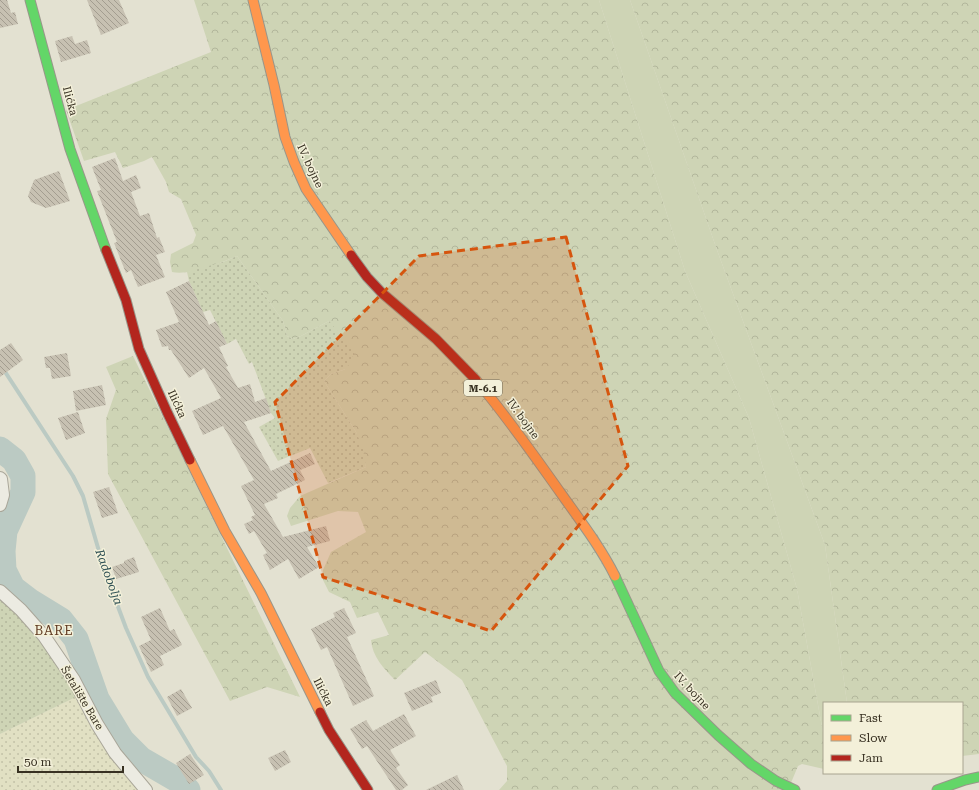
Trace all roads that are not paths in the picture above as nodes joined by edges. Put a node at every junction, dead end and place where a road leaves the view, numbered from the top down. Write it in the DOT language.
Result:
graph roads {
  1 [pos="30,0"];
  2 [pos="253,0"];
  3 [pos="0,478"];
  4 [pos="0,505"];
  5 [pos="0,591"];
  6 [pos="979,777"];
  7 [pos="146,790"];
  8 [pos="368,790"];
  9 [pos="795,790"];
  10 [pos="937,790"];
  1 -- 8 [label="main road, Ilićka"];
  2 -- 9 [label="main road, IV. bojne / M-6.1"];
  3 -- 4 [label="street"];
  5 -- 7 [label="street, Šetalište Bare"];
  6 -- 10 [label="main road"];
}
